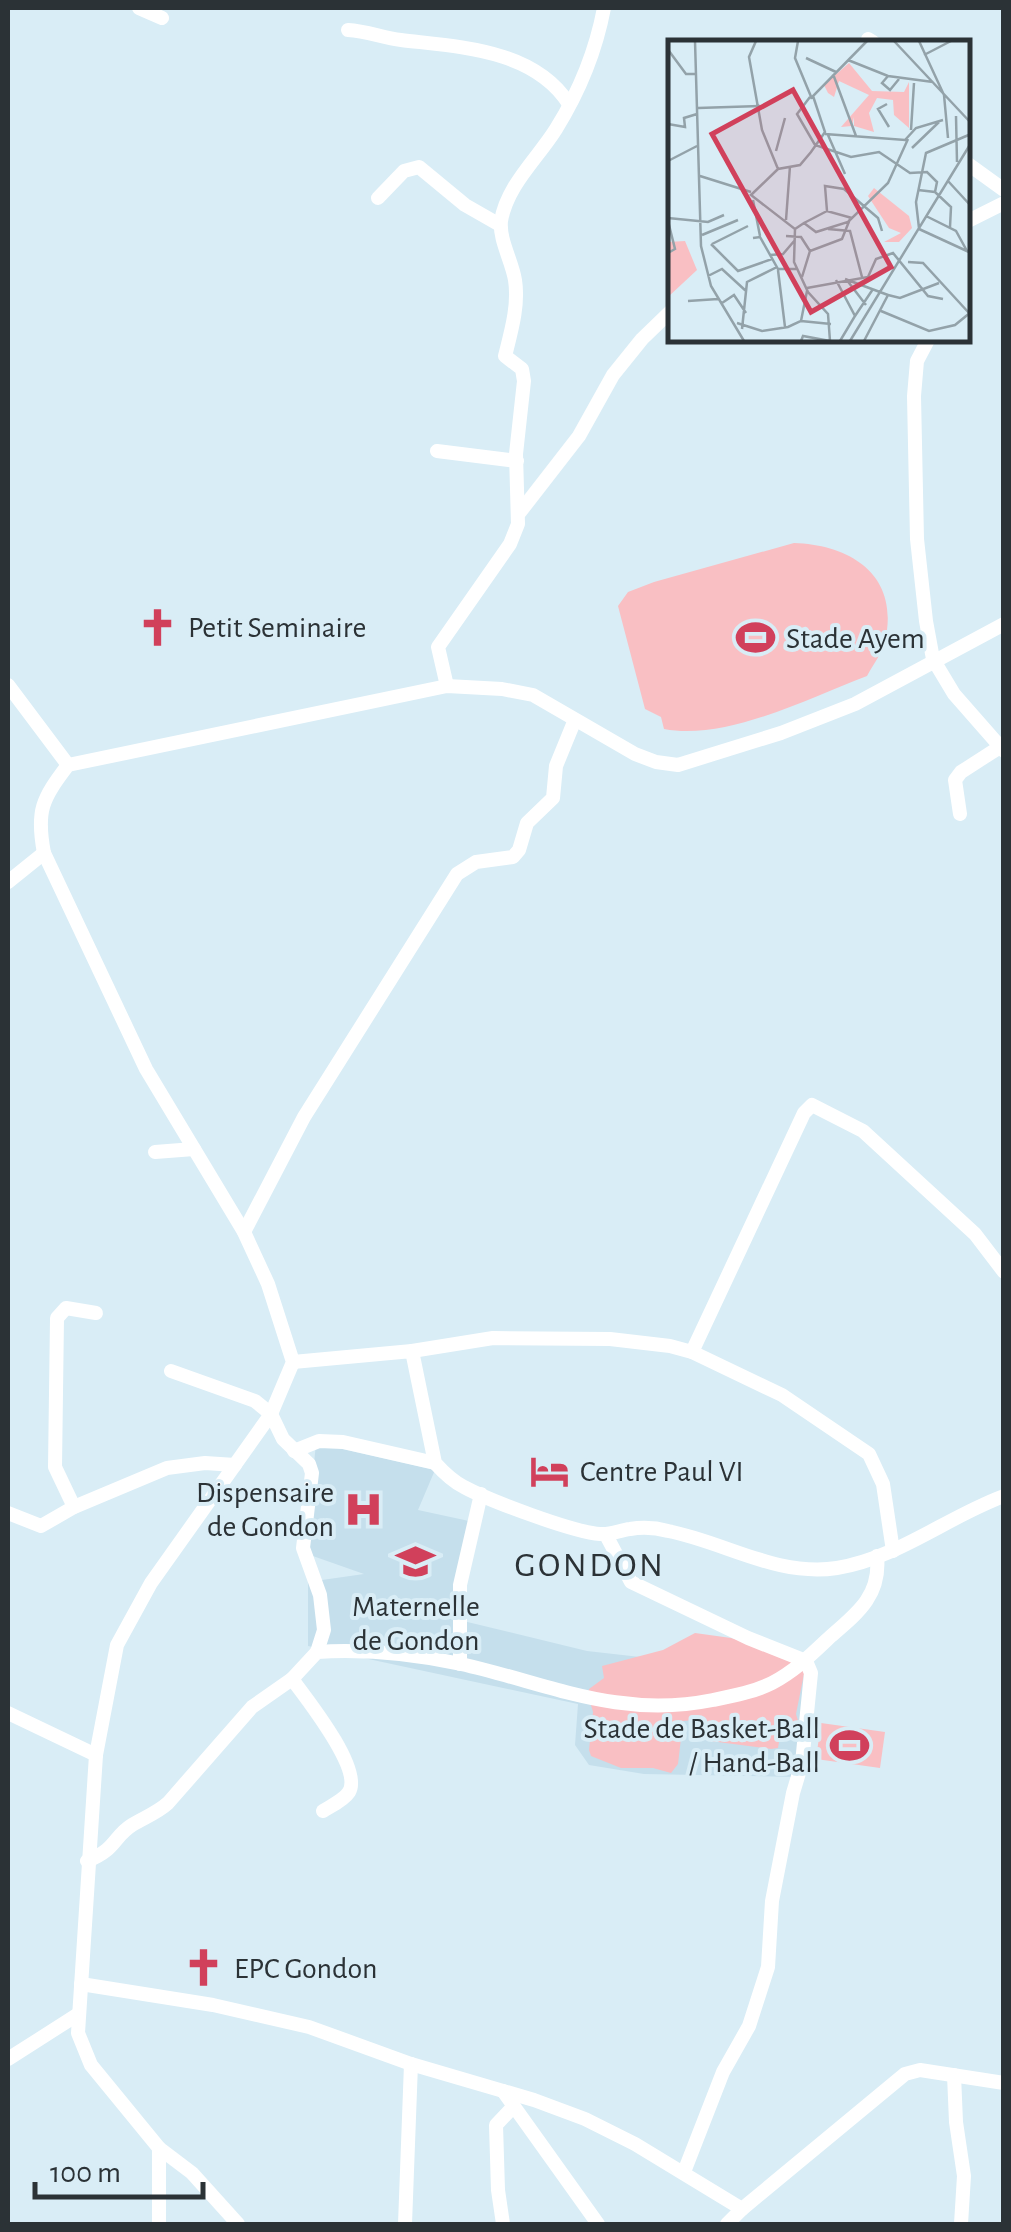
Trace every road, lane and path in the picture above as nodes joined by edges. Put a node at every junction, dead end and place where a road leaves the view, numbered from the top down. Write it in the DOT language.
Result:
graph roads {
  1 [pos="138,8"];
  2 [pos="604,8"];
  3 [pos="162,18"];
  4 [pos="348,30"];
  5 [pos="569,104"];
  6 [pos="971,166"];
  7 [pos="1004,190"];
  8 [pos="378,198"];
  9 [pos="1004,203"];
  10 [pos="971,220"];
  11 [pos="500,224"];
  12 [pos="668,314"];
  13 [pos="927,342"];
  14 [pos="437,450"];
  15 [pos="517,461"];
  16 [pos="520,512"];
  17 [pos="1004,624"];
  18 [pos="933,659"];
  19 [pos="8,685"];
  20 [pos="446,686"];
  21 [pos="574,722"];
  22 [pos="1002,749"];
  23 [pos="68,765"];
  24 [pos="960,814"];
  25 [pos="44,853"];
  26 [pos="8,882"];
  27 [pos="194,1149"];
  28 [pos="155,1152"];
  29 [pos="244,1232"];
  30 [pos="1004,1272"];
  31 [pos="96,1312"];
  32 [pos="412,1350"];
  33 [pos="692,1352"];
  34 [pos="293,1362"];
  35 [pos="171,1371"];
  36 [pos="271,1414"];
  37 [pos="294,1451"];
  38 [pos="435,1463"];
  39 [pos="235,1465"];
  40 [pos="481,1494"];
  41 [pos="1004,1496"];
  42 [pos="74,1507"];
  43 [pos="8,1513"];
  44 [pos="606,1535"];
  45 [pos="893,1551"];
  46 [pos="878,1556"];
  47 [pos="317,1652"];
  48 [pos="806,1661"];
  49 [pos="460,1664"];
  50 [pos="292,1678"];
  51 [pos="8,1713"];
  52 [pos="96,1754"];
  53 [pos="322,1811"];
  54 [pos="87,1861"];
  55 [pos="80,1984"];
  56 [pos="77,2015"];
  57 [pos="8,2059"];
  58 [pos="411,2064"];
  59 [pos="954,2074"];
  60 [pos="1004,2083"];
  61 [pos="504,2091"];
  62 [pos="513,2107"];
  63 [pos="159,2148"];
  64 [pos="684,2172"];
  65 [pos="742,2209"];
  66 [pos="159,2224"];
  67 [pos="238,2224"];
  68 [pos="404,2224"];
  69 [pos="503,2224"];
  70 [pos="598,2224"];
  71 [pos="727,2224"];
  72 [pos="960,2224"];
  1 -- 3 [label="street"];
  2 -- 5 [label="street"];
  4 -- 5 [label="street"];
  5 -- 11 [label="street"];
  6 -- 7 [label="street"];
  8 -- 11 [label="street"];
  9 -- 10 [label="street"];
  11 -- 15 [label="street"];
  12 -- 16 [label="street"];
  13 -- 18 [label="street"];
  14 -- 15 [label="street"];
  15 -- 16 [label="street"];
  16 -- 20 [label="street"];
  17 -- 18 [label="street"];
  18 -- 21 [label="street"];
  18 -- 22 [label="street"];
  19 -- 23 [label="street"];
  20 -- 21 [label="street"];
  20 -- 23 [label="street"];
  21 -- 29 [label="street"];
  22 -- 24 [label="street"];
  23 -- 25 [label="street"];
  25 -- 26 [label="street"];
  25 -- 27 [label="street"];
  27 -- 28 [label="street"];
  27 -- 29 [label="street"];
  29 -- 34 [label="street"];
  30 -- 33 [label="street"];
  31 -- 42 [label="street"];
  32 -- 33 [label="street"];
  32 -- 34 [label="street"];
  32 -- 38 [label="street"];
  33 -- 45 [label="street"];
  34 -- 36 [label="street"];
  35 -- 36 [label="street"];
  36 -- 37 [label="street"];
  36 -- 39 [label="street"];
  37 -- 38 [label="street"];
  37 -- 47 [label="street"];
  38 -- 40 [label="street"];
  39 -- 42 [label="street"];
  39 -- 52 [label="street"];
  40 -- 44 [label="street"];
  40 -- 49 [label="street"];
  41 -- 45 [label="street"];
  42 -- 43 [label="street"];
  44 -- 46 [label="street"];
  44 -- 48 [label="street"];
  45 -- 46 [label="street"];
  46 -- 48 [label="street"];
  47 -- 49 [label="street"];
  47 -- 50 [label="street"];
  48 -- 49 [label="street"];
  48 -- 64 [label="street"];
  50 -- 53 [label="street"];
  50 -- 54 [label="street"];
  51 -- 52 [label="street"];
  52 -- 54 [label="street"];
  54 -- 55 [label="street"];
  55 -- 56 [label="street"];
  55 -- 58 [label="street"];
  56 -- 57 [label="street"];
  56 -- 63 [label="street"];
  58 -- 61 [label="street"];
  58 -- 68 [label="street"];
  59 -- 60 [label="street"];
  59 -- 65 [label="street"];
  59 -- 72 [label="street"];
  61 -- 62 [label="street"];
  61 -- 64 [label="street"];
  62 -- 69 [label="street"];
  62 -- 70 [label="street"];
  63 -- 66 [label="street"];
  63 -- 67 [label="street"];
  64 -- 65 [label="street"];
  65 -- 71 [label="street"];
}
